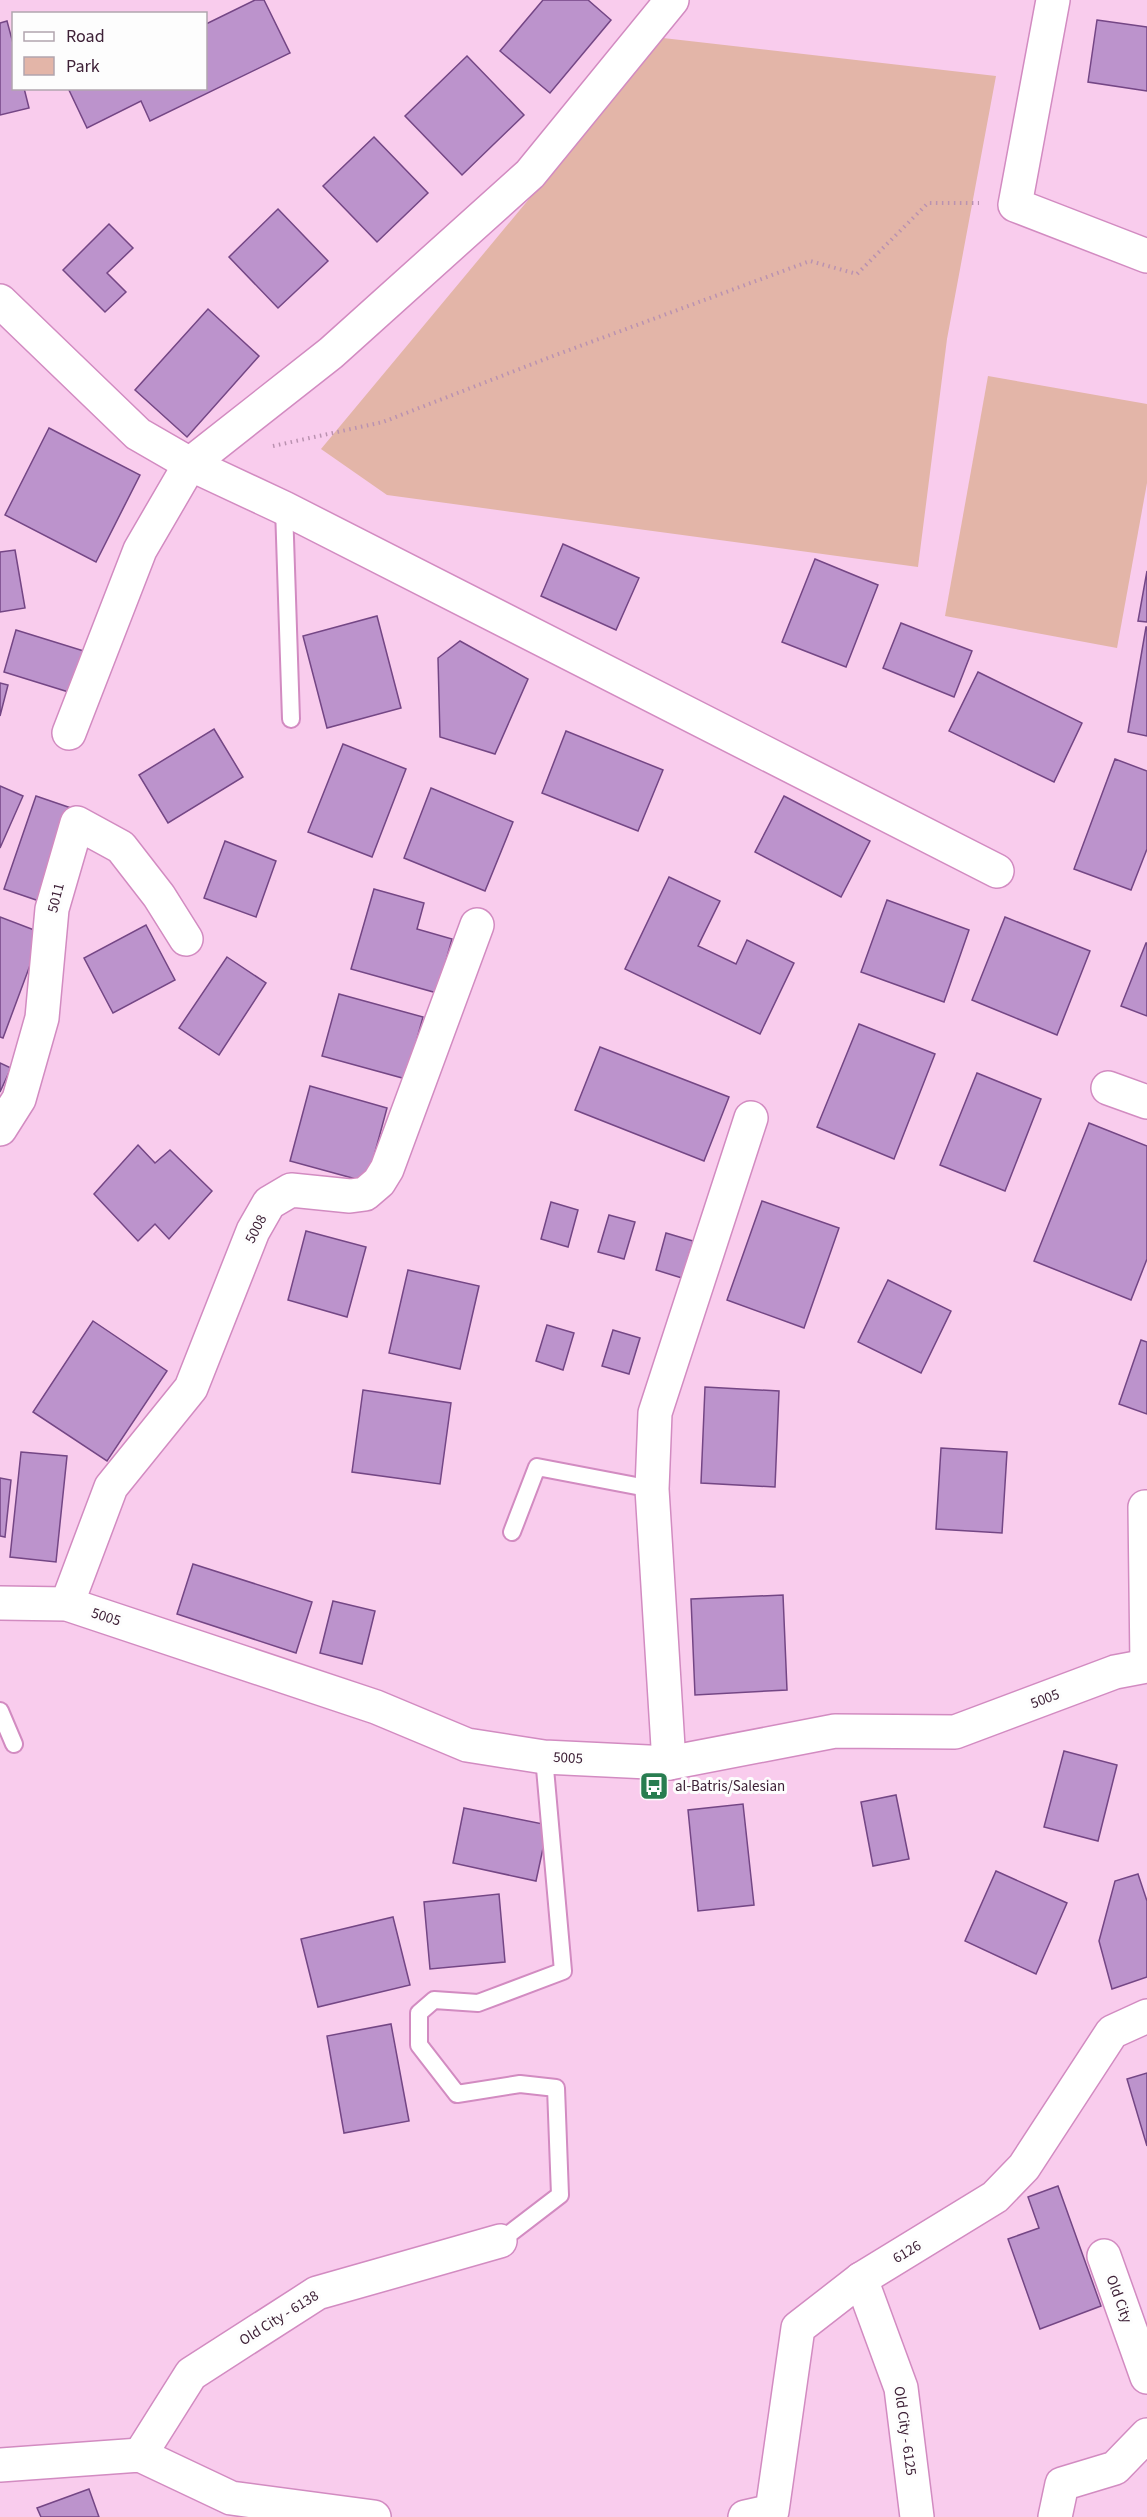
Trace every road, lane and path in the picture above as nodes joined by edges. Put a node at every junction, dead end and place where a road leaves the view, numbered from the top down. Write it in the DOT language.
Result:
graph roads {
  1 [pos="672,0"];
  2 [pos="1053,0"];
  3 [pos="1015,205"];
  4 [pos="1147,256"];
  5 [pos="0,301"];
  6 [pos="270,446"];
  7 [pos="190,464"];
  8 [pos="284,508"];
  9 [pos="291,719"];
  10 [pos="69,733"];
  11 [pos="996,871"];
  12 [pos="477,925"];
  13 [pos="186,939"];
  14 [pos="1108,1088"];
  15 [pos="1147,1102"];
  16 [pos="752,1118"];
  17 [pos="0,1128"];
  18 [pos="652,1489"];
  19 [pos="1145,1507"];
  20 [pos="512,1532"];
  21 [pos="0,1603"];
  22 [pos="67,1604"];
  23 [pos="1147,1666"];
  24 [pos="0,1711"];
  25 [pos="15,1744"];
  26 [pos="544,1757"];
  27 [pos="669,1763"];
  28 [pos="1147,2016"];
  29 [pos="500,2241"];
  30 [pos="1104,2256"];
  31 [pos="861,2279"];
  32 [pos="1147,2377"];
  33 [pos="1147,2436"];
  34 [pos="140,2455"];
  35 [pos="0,2465"];
  36 [pos="374,2517"];
  37 [pos="745,2517"];
  38 [pos="917,2517"];
  39 [pos="1055,2517"];
  1 -- 7 [label="street"];
  2 -- 3 [label="street"];
  3 -- 4 [label="street"];
  3 -- 6 [label="path"];
  5 -- 7 [label="street"];
  7 -- 8 [label="street"];
  7 -- 10 [label="street"];
  8 -- 9 [label="lane"];
  8 -- 11 [label="street"];
  12 -- 22 [label="street, 5008"];
  13 -- 17 [label="street, 5011"];
  14 -- 15 [label="street"];
  16 -- 18 [label="street"];
  18 -- 20 [label="lane"];
  18 -- 27 [label="street"];
  19 -- 23 [label="street"];
  21 -- 22 [label="street, 5005"];
  22 -- 26 [label="street, 5005"];
  23 -- 27 [label="street, 5005"];
  24 -- 25 [label="lane"];
  26 -- 27 [label="street, 5005"];
  26 -- 29 [label="lane"];
  28 -- 31 [label="street, 6126"];
  29 -- 34 [label="street, Old City - 6138"];
  30 -- 32 [label="street, Old City"];
  31 -- 37 [label="street, 6126"];
  31 -- 38 [label="street, Old City - 6125"];
  33 -- 39 [label="street"];
  34 -- 35 [label="street"];
  34 -- 36 [label="street"];
}
